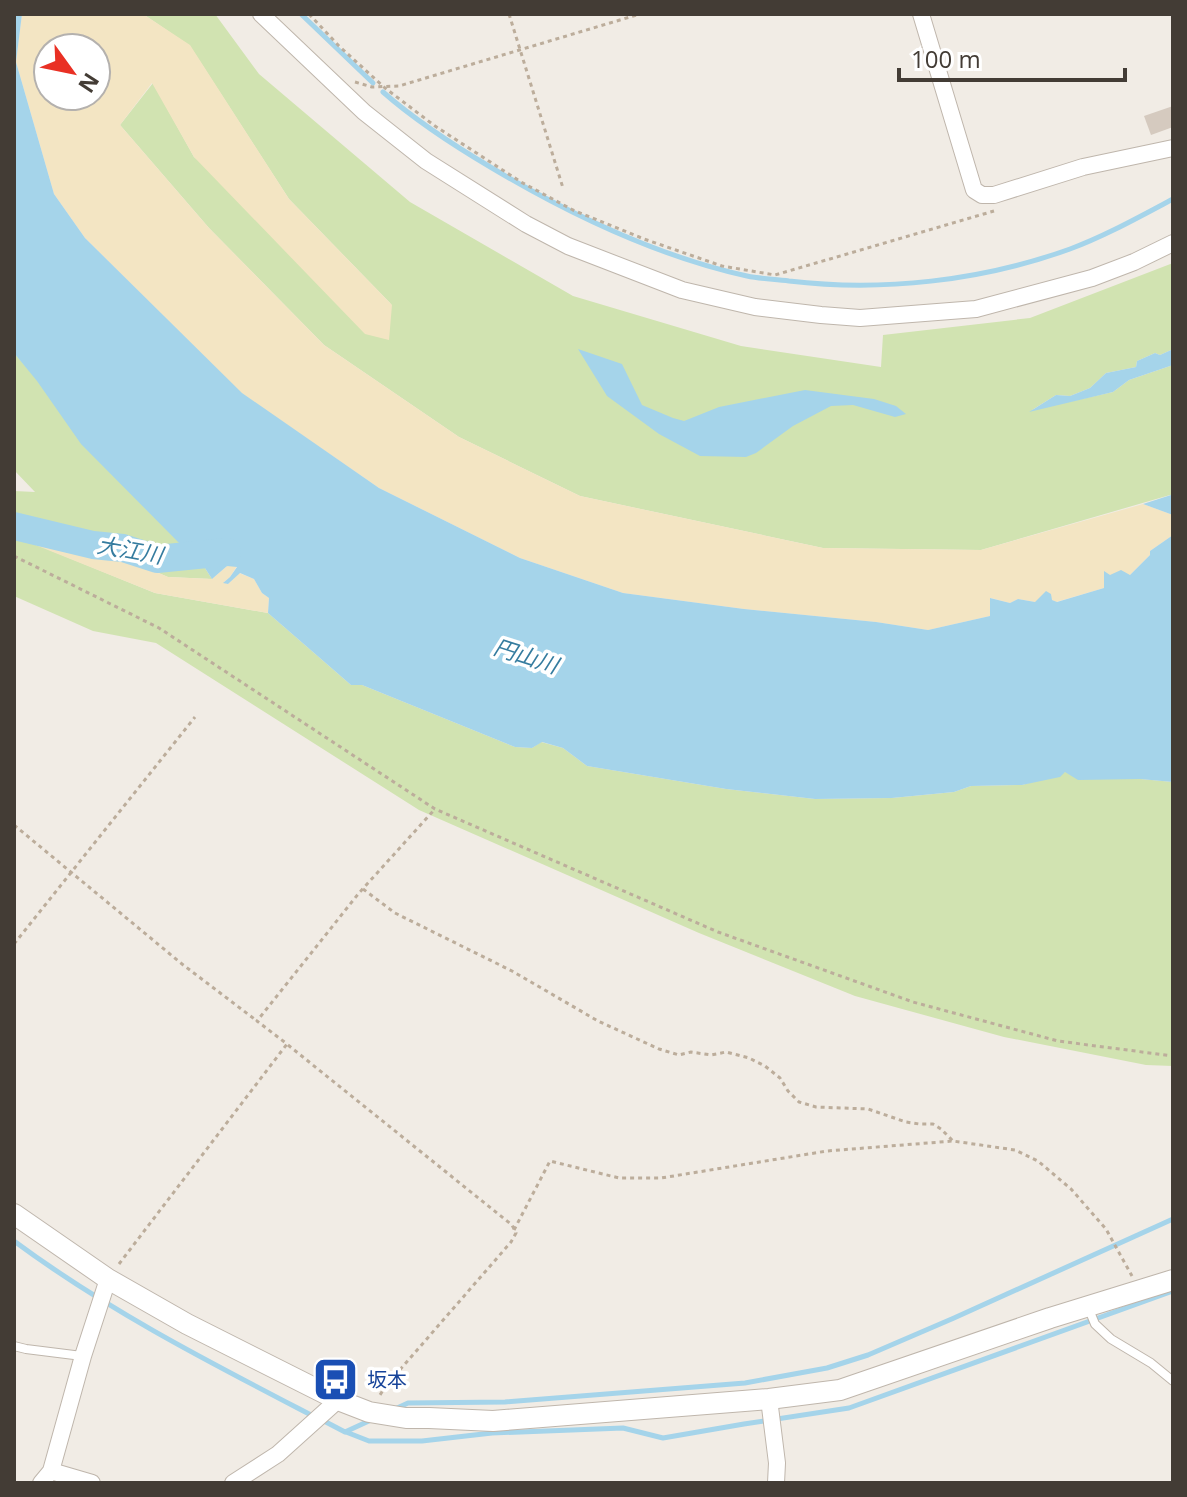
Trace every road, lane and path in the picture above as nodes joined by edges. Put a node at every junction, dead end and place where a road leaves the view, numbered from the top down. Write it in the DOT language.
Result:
graph roads {
  1 [pos="261,14"];
  2 [pos="309,14"];
  3 [pos="509,14"];
  4 [pos="640,14"];
  5 [pos="921,14"];
  6 [pos="520,50"];
  7 [pos="385,88"];
  8 [pos="1173,148"];
  9 [pos="563,188"];
  10 [pos="994,195"];
  11 [pos="1173,243"];
  12 [pos="14,556"];
  13 [pos="195,717"];
  14 [pos="435,809"];
  15 [pos="14,825"];
  16 [pos="71,873"];
  17 [pos="363,889"];
  18 [pos="14,944"];
  19 [pos="257,1021"];
  20 [pos="287,1044"];
  21 [pos="1173,1056"];
  22 [pos="953,1141"];
  23 [pos="14,1214"];
  24 [pos="514,1230"];
  25 [pos="108,1279"];
  26 [pos="1173,1280"];
  27 [pos="1139,1290"];
  28 [pos="1088,1306"];
  29 [pos="14,1346"];
  30 [pos="83,1356"];
  31 [pos="1173,1381"];
  32 [pos="769,1399"];
  33 [pos="338,1400"];
  34 [pos="369,1412"];
  35 [pos="46,1477"];
  36 [pos="92,1483"];
  37 [pos="233,1483"];
  38 [pos="776,1483"];
  1 -- 11 [label="street"];
  2 -- 7 [label="path"];
  3 -- 6 [label="path"];
  4 -- 6 [label="path"];
  5 -- 10 [label="street"];
  6 -- 7 [label="path"];
  6 -- 9 [label="path"];
  7 -- 10 [label="path"];
  8 -- 10 [label="street"];
  12 -- 14 [label="path"];
  13 -- 16 [label="path"];
  14 -- 17 [label="path"];
  14 -- 21 [label="path"];
  15 -- 16 [label="path"];
  16 -- 18 [label="path"];
  16 -- 19 [label="path"];
  17 -- 19 [label="path"];
  17 -- 22 [label="path"];
  19 -- 20 [label="path"];
  20 -- 24 [label="path"];
  20 -- 25 [label="path"];
  22 -- 24 [label="path"];
  22 -- 27 [label="path"];
  23 -- 25 [label="street"];
  24 -- 34 [label="path"];
  25 -- 30 [label="street"];
  25 -- 33 [label="street"];
  26 -- 27 [label="street"];
  27 -- 28 [label="street"];
  28 -- 31 [label="lane"];
  28 -- 32 [label="street"];
  29 -- 30 [label="lane"];
  30 -- 35 [label="street"];
  32 -- 34 [label="street"];
  32 -- 38 [label="street"];
  33 -- 34 [label="street"];
  33 -- 37 [label="street"];
  35 -- 36 [label="street"];
}
